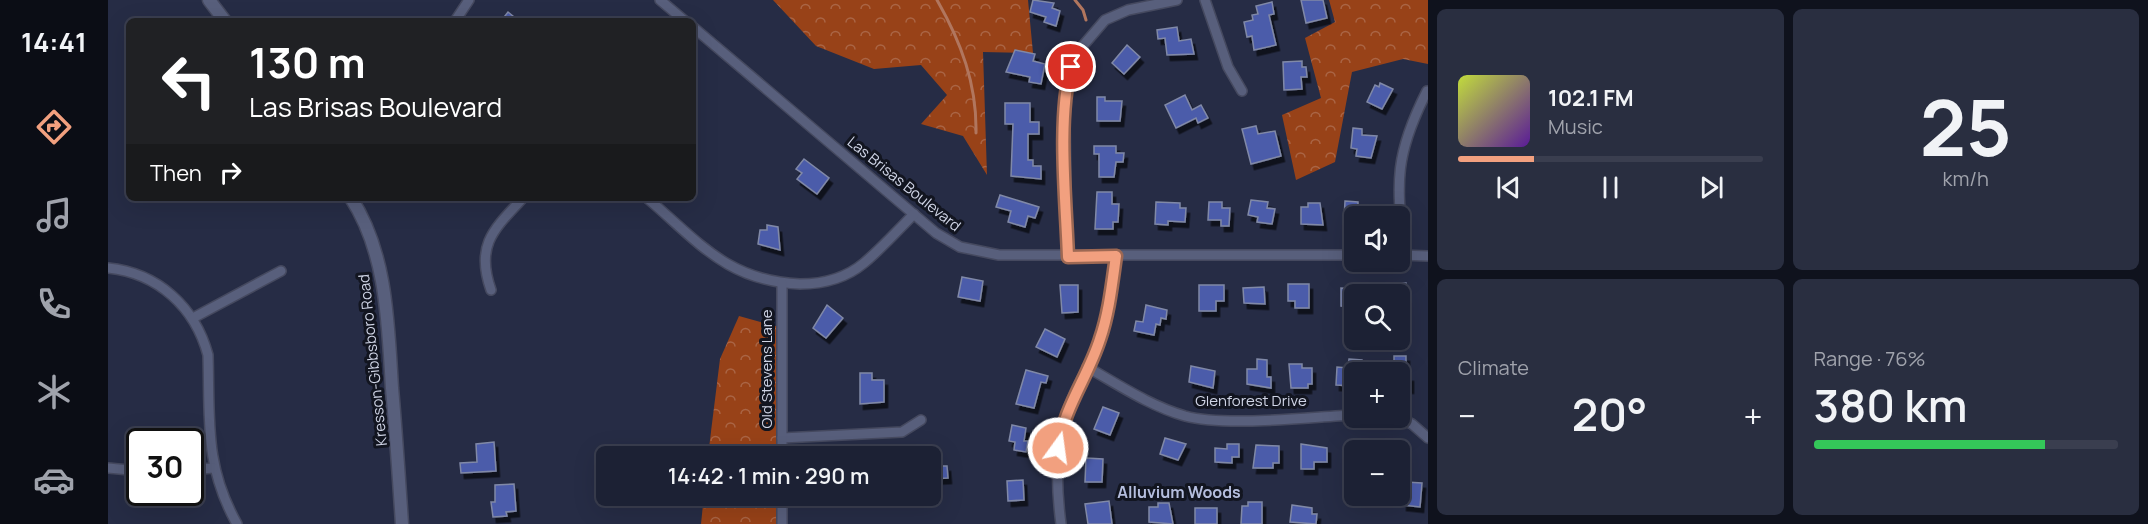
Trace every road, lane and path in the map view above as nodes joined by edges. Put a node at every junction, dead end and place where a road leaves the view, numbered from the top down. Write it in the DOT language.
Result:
graph roads {
  1 [pos="209,0"];
  2 [pos="469,0"];
  3 [pos="660,0"];
  4 [pos="1177,0"];
  5 [pos="1206,0"];
  6 [pos="223,18"];
  7 [pos="457,18"];
  8 [pos="682,18"];
  9 [pos="696,30"];
  10 [pos="1242,91"];
  11 [pos="1427,91"];
  12 [pos="353,201"];
  13 [pos="520,201"];
  14 [pos="651,201"];
  15 [pos="1399,206"];
  16 [pos="914,214"];
  17 [pos="1344,255"];
  18 [pos="1410,255"];
  19 [pos="1116,256"];
  20 [pos="1428,256"];
  21 [pos="1068,257"];
  22 [pos="108,268"];
  23 [pos="281,271"];
  24 [pos="782,283"];
  25 [pos="491,290"];
  26 [pos="193,318"];
  27 [pos="1087,368"];
  28 [pos="1344,415"];
  29 [pos="921,420"];
  30 [pos="1410,423"];
  31 [pos="782,438"];
  32 [pos="1428,438"];
  33 [pos="782,446"];
  34 [pos="108,468"];
  35 [pos="213,468"];
  36 [pos="204,469"];
  37 [pos="126,470"];
  38 [pos="782,506"];
  39 [pos="237,524"];
  40 [pos="402,524"];
  41 [pos="782,524"];
  42 [pos="1061,524"];
  1 -- 6 [label="street"];
  2 -- 7 [label="street"];
  3 -- 8 [label="street"];
  4 -- 21 [label="street"];
  5 -- 10 [label="street"];
  9 -- 16 [label="street, Las Brisas Boulevard"];
  11 -- 15 [label="street"];
  12 -- 40 [label="street, Kresson-Gibbsboro Road"];
  13 -- 25 [label="street"];
  14 -- 24 [label="street"];
  16 -- 21 [label="street, Las Brisas Boulevard"];
  16 -- 24 [label="street"];
  17 -- 19 [label="street, Las Brisas Boulevard"];
  18 -- 20 [label="street"];
  19 -- 21 [label="street, Las Brisas Boulevard"];
  19 -- 27 [label="street"];
  22 -- 26 [label="street"];
  23 -- 26 [label="street"];
  24 -- 31 [label="street, Old Stevens Lane"];
  26 -- 35 [label="street"];
  27 -- 28 [label="street, Glenforest Drive"];
  27 -- 42 [label="street"];
  29 -- 31 [label="street"];
  30 -- 32 [label="street"];
  31 -- 33 [label="street, Old Stevens Lane"];
  34 -- 37 [label="street"];
  35 -- 36 [label="street"];
  35 -- 39 [label="street"];
  38 -- 41 [label="street"];
}
